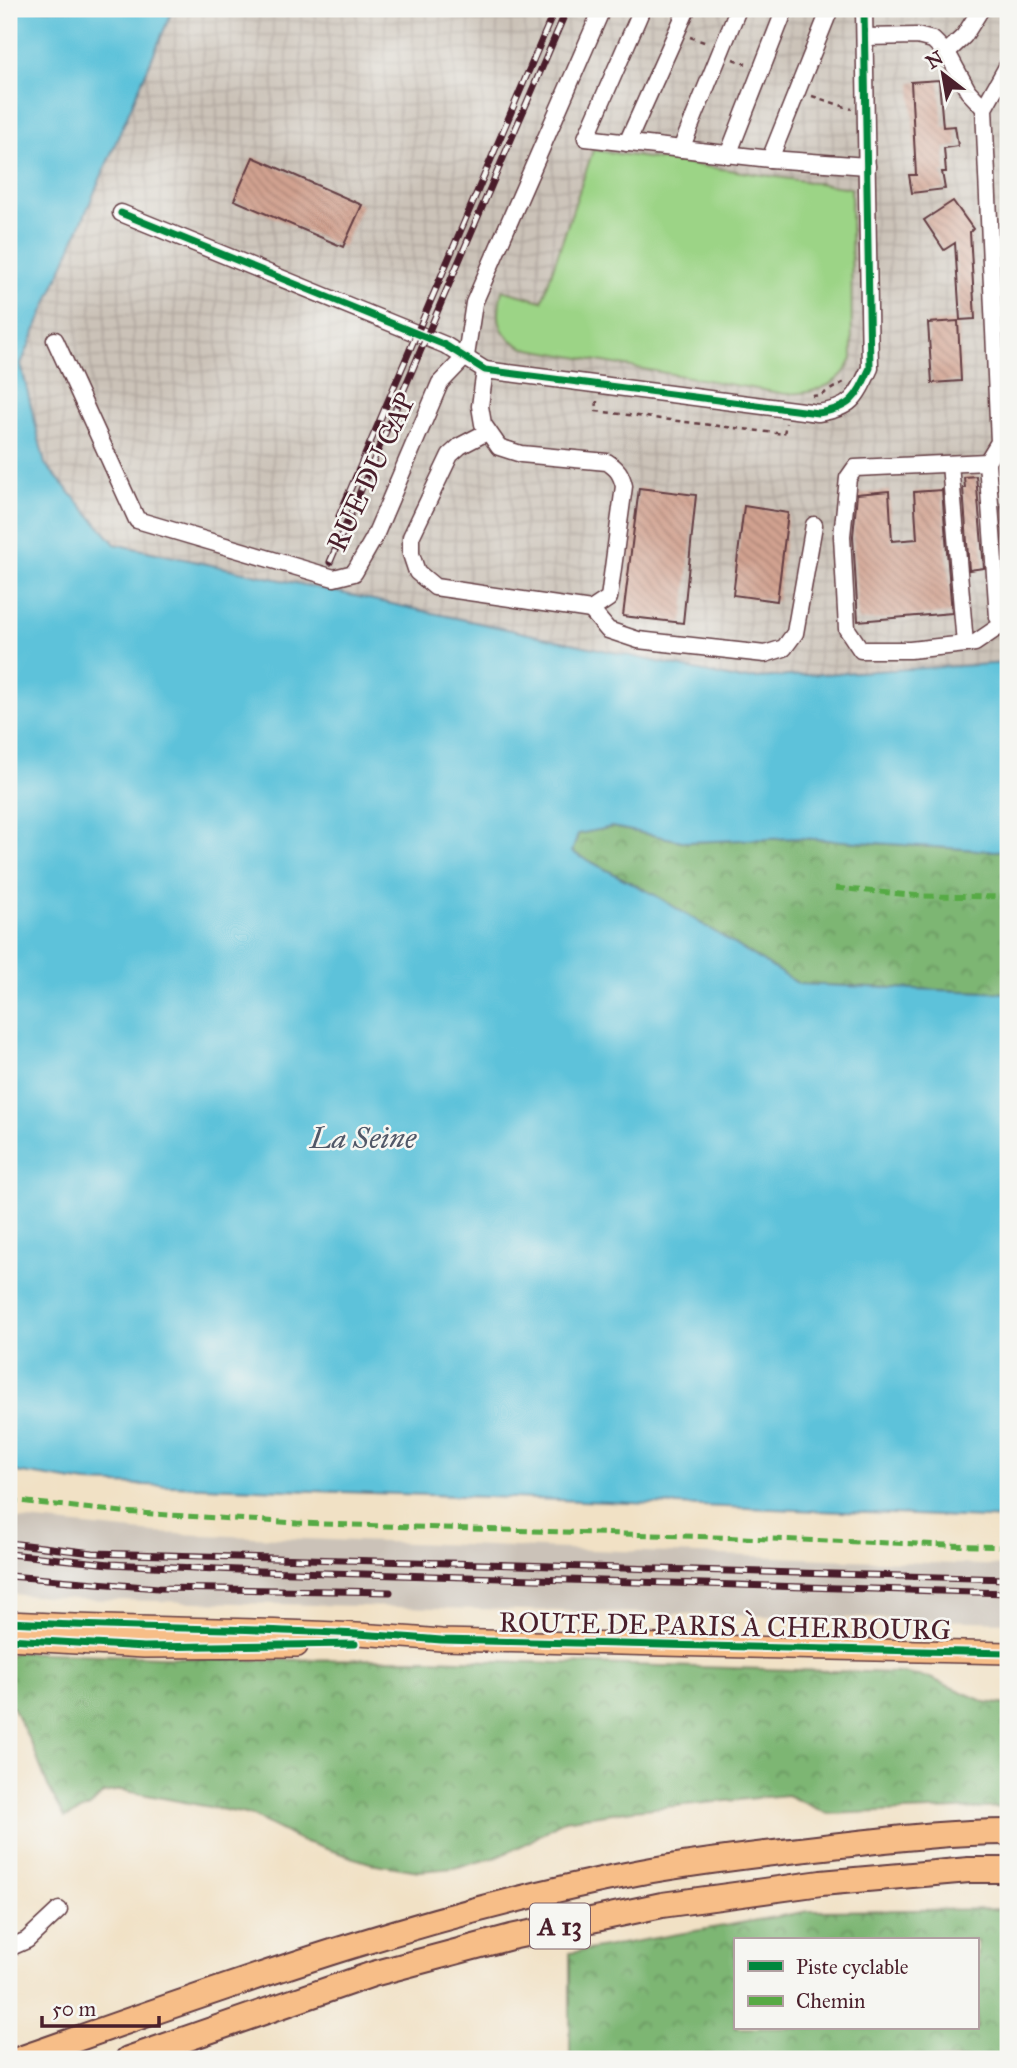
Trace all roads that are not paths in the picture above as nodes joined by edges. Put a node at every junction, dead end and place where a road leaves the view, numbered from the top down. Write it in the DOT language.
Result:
graph roads {
  1 [pos="602,9"];
  2 [pos="642,9"];
  3 [pos="687,9"];
  4 [pos="738,9"];
  5 [pos="785,9"];
  6 [pos="830,9"];
  7 [pos="864,9"];
  8 [pos="981,9"];
  9 [pos="864,37"];
  10 [pos="946,53"];
  11 [pos="1008,65"];
  12 [pos="984,107"];
  13 [pos="628,143"];
  14 [pos="681,149"];
  15 [pos="728,155"];
  16 [pos="770,159"];
  17 [pos="867,166"];
  18 [pos="121,213"];
  19 [pos="55,340"];
  20 [pos="466,356"];
  21 [pos="485,370"];
  22 [pos="488,432"];
  23 [pos="987,462"];
  24 [pos="950,464"];
  25 [pos="814,525"];
  26 [pos="592,610"];
  27 [pos="1006,628"];
  28 [pos="965,644"];
  29 [pos="9,1622"];
  30 [pos="9,1639"];
  31 [pos="441,1640"];
  32 [pos="1008,1653"];
  33 [pos="1008,1832"];
  34 [pos="1008,1870"];
  35 [pos="59,1910"];
  36 [pos="9,1948"];
  37 [pos="20,2059"];
  38 [pos="128,2059"];
  1 -- 20 [label="street"];
  2 -- 13 [label="street"];
  3 -- 13 [label="street"];
  4 -- 14 [label="street"];
  5 -- 15 [label="street"];
  6 -- 16 [label="street"];
  7 -- 9 [label="street"];
  8 -- 10 [label="street"];
  9 -- 10 [label="street"];
  9 -- 17 [label="street"];
  10 -- 12 [label="street"];
  11 -- 12 [label="street"];
  12 -- 23 [label="street"];
  13 -- 14 [label="street"];
  14 -- 15 [label="street"];
  15 -- 16 [label="street"];
  16 -- 17 [label="street"];
  17 -- 21 [label="street"];
  18 -- 20 [label="street"];
  19 -- 20 [label="street, RUE DU CAP"];
  20 -- 21 [label="street"];
  21 -- 22 [label="street"];
  22 -- 26 [label="street"];
  22 -- 26 [label="street"];
  23 -- 24 [label="street"];
  23 -- 27 [label="street"];
  24 -- 28 [label="street"];
  24 -- 28 [label="street"];
  25 -- 26 [label="street"];
  27 -- 28 [label="street"];
  29 -- 31 [label="main road, ROUTE DE PARIS À CHERBOURG"];
  30 -- 31 [label="main road, ROUTE DE PARIS À CHERBOURG"];
  31 -- 32 [label="main road, ROUTE DE PARIS À CHERBOURG"];
  33 -- 37 [label="highway, A 13"];
  34 -- 38 [label="highway, A 13"];
  35 -- 36 [label="street"];
}
